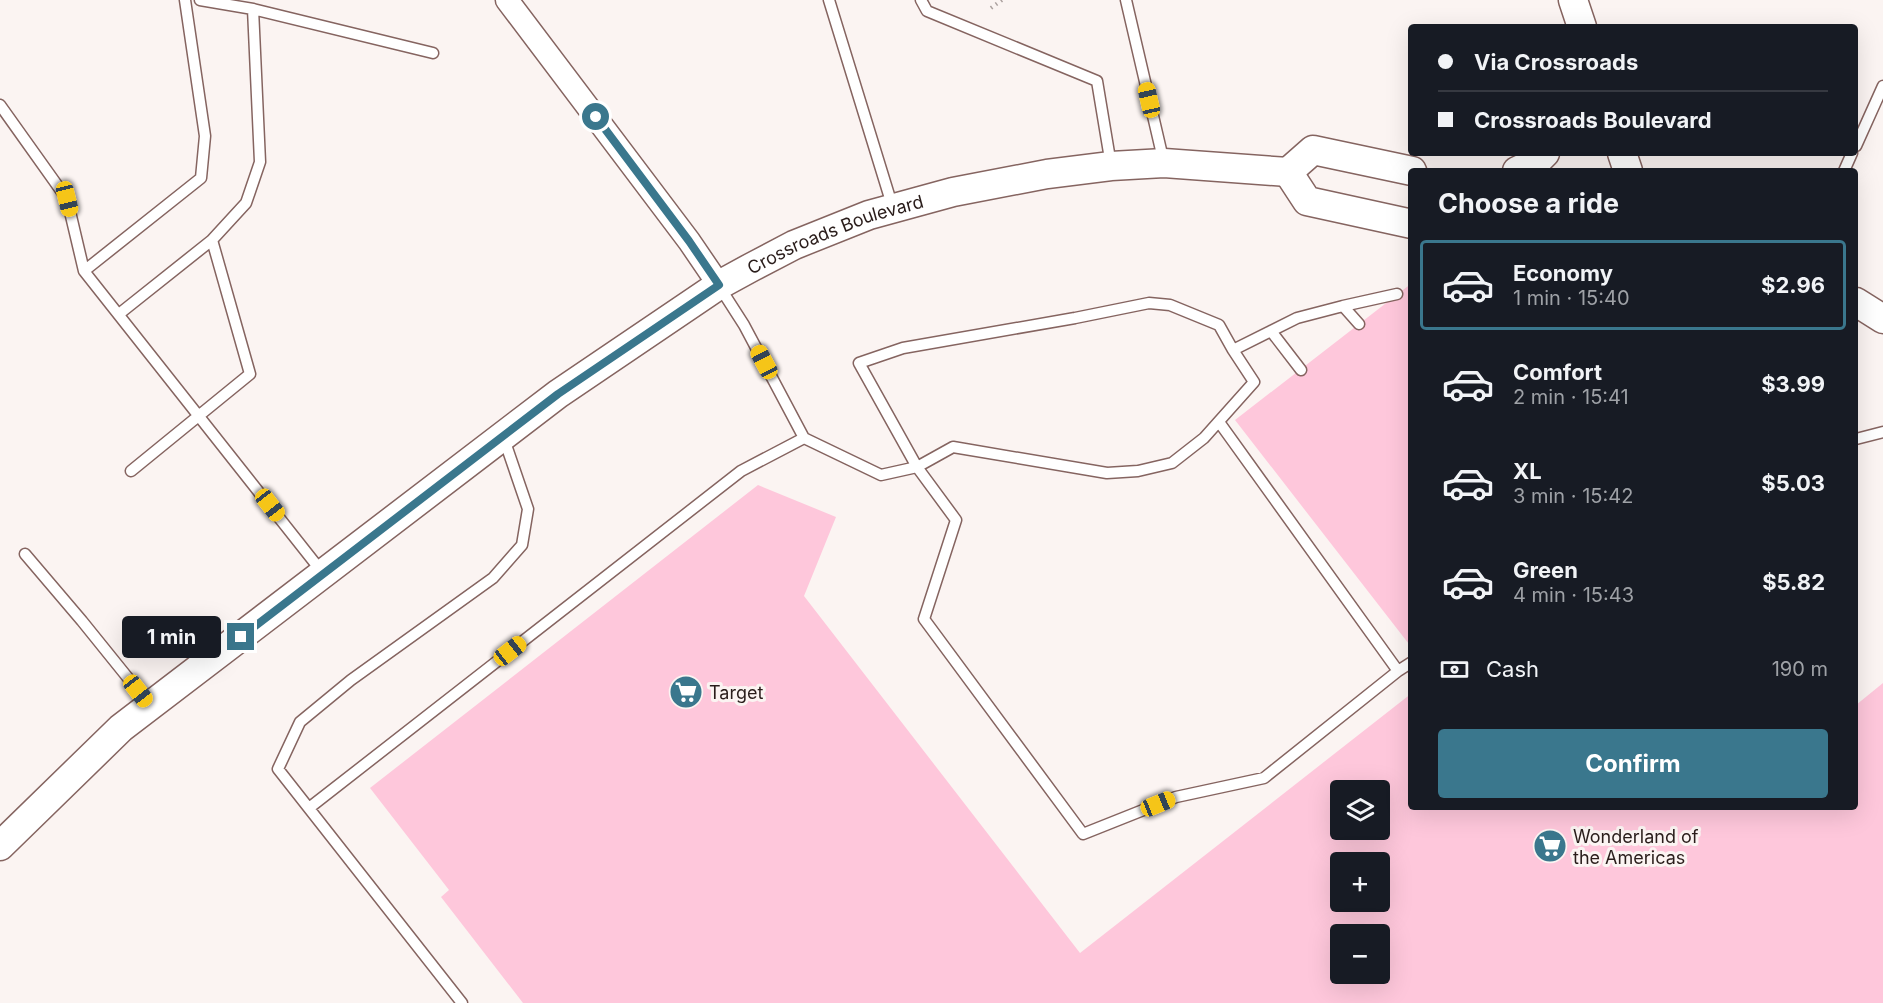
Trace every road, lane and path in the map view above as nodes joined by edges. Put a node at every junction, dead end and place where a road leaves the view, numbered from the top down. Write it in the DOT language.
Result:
graph roads {
  1 [pos="185,0"];
  2 [pos="200,0"];
  3 [pos="507,0"];
  4 [pos="829,0"];
  5 [pos="921,0"];
  6 [pos="1002,0"];
  7 [pos="1126,0"];
  8 [pos="1573,0"];
  9 [pos="992,8"];
  10 [pos="253,9"];
  11 [pos="1572,24"];
  12 [pos="1581,24"];
  13 [pos="433,53"];
  14 [pos="1883,86"];
  15 [pos="2,111"];
  16 [pos="1858,142"];
  17 [pos="1542,156"];
  18 [pos="1164,163"];
  19 [pos="1111,166"];
  20 [pos="1523,168"];
  21 [pos="1408,170"];
  22 [pos="1288,172"];
  23 [pos="893,208"];
  24 [pos="1408,223"];
  25 [pos="212,240"];
  26 [pos="84,271"];
  27 [pos="719,285"];
  28 [pos="1397,294"];
  29 [pos="1858,303"];
  30 [pos="1343,306"];
  31 [pos="119,314"];
  32 [pos="1883,319"];
  33 [pos="1858,322"];
  34 [pos="1359,324"];
  35 [pos="1883,327"];
  36 [pos="1270,332"];
  37 [pos="1233,350"];
  38 [pos="1301,369"];
  39 [pos="199,415"];
  40 [pos="1219,422"];
  41 [pos="1883,432"];
  42 [pos="503,436"];
  43 [pos="804,438"];
  44 [pos="1858,438"];
  45 [pos="917,467"];
  46 [pos="131,471"];
  47 [pos="25,554"];
  48 [pos="324,573"];
  49 [pos="1408,665"];
  50 [pos="1398,671"];
  51 [pos="151,706"];
  52 [pos="309,808"];
  53 [pos="0,846"];
  54 [pos="462,1003"];
  1 -- 26 [label="lane"];
  2 -- 10 [label="lane"];
  3 -- 27 [label="street"];
  4 -- 23 [label="lane"];
  5 -- 19 [label="lane"];
  6 -- 9 [label="path"];
  7 -- 18 [label="lane"];
  8 -- 11 [label="street"];
  8 -- 12 [label="street"];
  10 -- 13 [label="lane"];
  10 -- 25 [label="lane"];
  14 -- 16 [label="lane"];
  15 -- 26 [label="lane"];
  17 -- 20 [label="street"];
  18 -- 19 [label="street, Crossroads Boulevard"];
  18 -- 22 [label="street, Crossroads Boulevard"];
  19 -- 23 [label="street, Crossroads Boulevard"];
  21 -- 22 [label="street"];
  22 -- 24 [label="street"];
  23 -- 27 [label="street, Crossroads Boulevard"];
  25 -- 31 [label="lane"];
  25 -- 39 [label="lane"];
  26 -- 31 [label="lane"];
  27 -- 42 [label="street, Crossroads Boulevard"];
  27 -- 43 [label="lane"];
  28 -- 30 [label="lane"];
  29 -- 32 [label="street"];
  30 -- 34 [label="lane"];
  30 -- 36 [label="lane"];
  31 -- 39 [label="lane"];
  33 -- 35 [label="street"];
  36 -- 37 [label="lane"];
  36 -- 38 [label="lane"];
  37 -- 40 [label="lane"];
  37 -- 45 [label="lane"];
  39 -- 46 [label="lane"];
  39 -- 48 [label="lane"];
  40 -- 45 [label="lane"];
  40 -- 50 [label="lane"];
  41 -- 44 [label="lane"];
  42 -- 48 [label="street, Crossroads Boulevard"];
  42 -- 52 [label="lane"];
  43 -- 45 [label="lane"];
  43 -- 52 [label="lane"];
  45 -- 50 [label="lane"];
  47 -- 51 [label="lane"];
  48 -- 51 [label="street, Crossroads Boulevard"];
  49 -- 50 [label="lane"];
  51 -- 53 [label="street, Crossroads Boulevard"];
  52 -- 54 [label="lane"];
}
